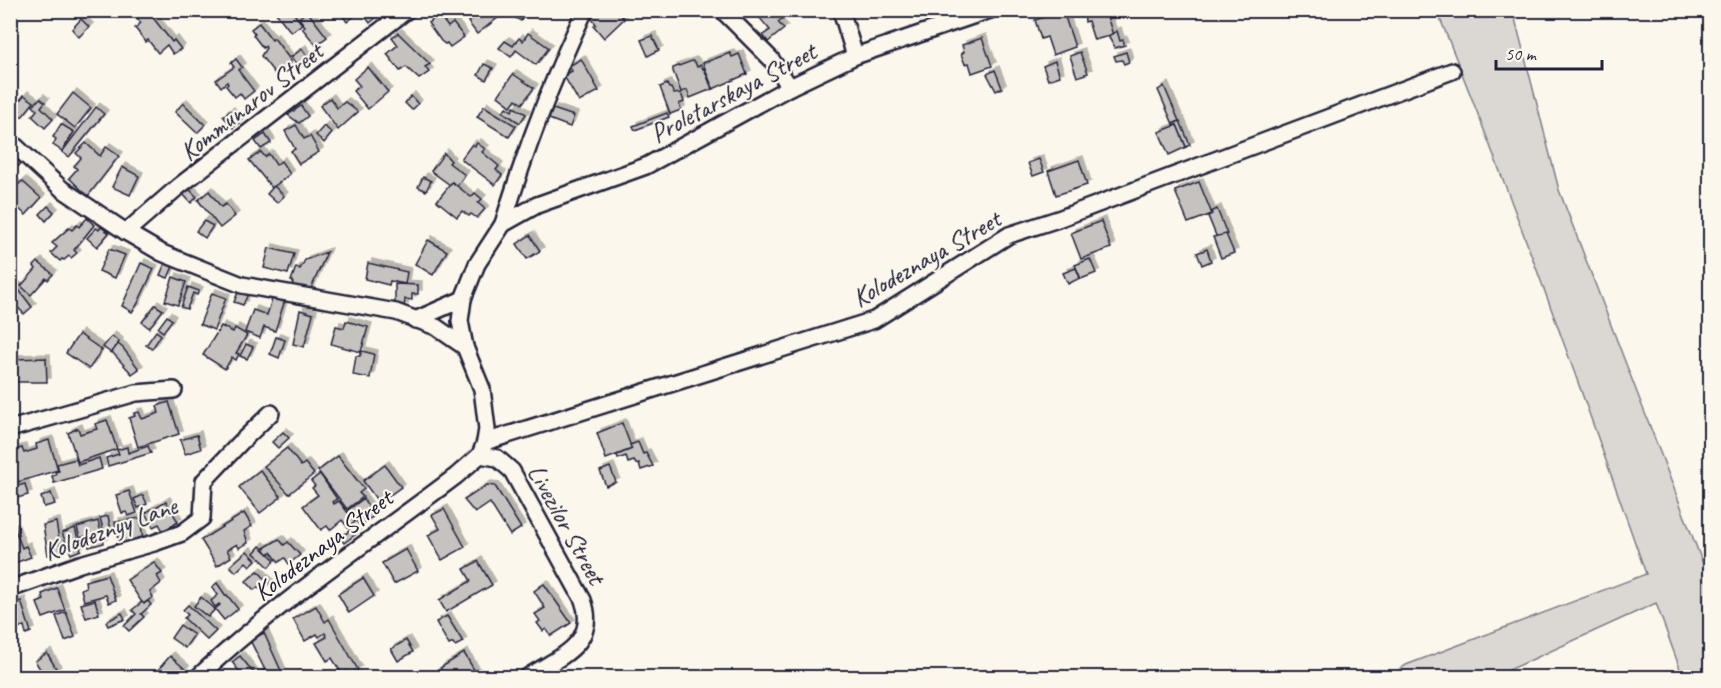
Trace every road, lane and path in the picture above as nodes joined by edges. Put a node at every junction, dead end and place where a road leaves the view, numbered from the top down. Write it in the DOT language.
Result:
graph roads {
  1 [pos="407,10"];
  2 [pos="585,10"];
  3 [pos="722,10"];
  4 [pos="841,10"];
  5 [pos="990,10"];
  6 [pos="855,56"];
  7 [pos="1452,71"];
  8 [pos="790,87"];
  9 [pos="10,141"];
  10 [pos="503,224"];
  11 [pos="126,232"];
  12 [pos="463,299"];
  13 [pos="415,320"];
  14 [pos="465,347"];
  15 [pos="174,390"];
  16 [pos="270,413"];
  17 [pos="10,429"];
  18 [pos="482,448"];
  19 [pos="10,589"];
  20 [pos="197,678"];
  21 [pos="526,678"];
  1 -- 11 [label="street, Kommunarov Street"];
  2 -- 10 [label="street, Proletarskaya Street"];
  3 -- 8 [label="street"];
  4 -- 6 [label="street"];
  5 -- 6 [label="street, Proletarskaya Street"];
  6 -- 8 [label="street, Proletarskaya Street"];
  7 -- 18 [label="street, Kolodeznaya Street"];
  8 -- 10 [label="street, Proletarskaya Street"];
  9 -- 11 [label="street"];
  10 -- 12 [label="street, Proletarskaya Street"];
  11 -- 13 [label="street"];
  12 -- 13 [label="street"];
  12 -- 14 [label="street, Proletarskaya Street"];
  13 -- 14 [label="street"];
  14 -- 18 [label="street, Proletarskaya Street"];
  15 -- 17 [label="street"];
  16 -- 19 [label="street, Kolodeznyy Lane"];
  18 -- 20 [label="street, Kolodeznaya Street"];
  18 -- 21 [label="street, Livezilor Street"];
}
